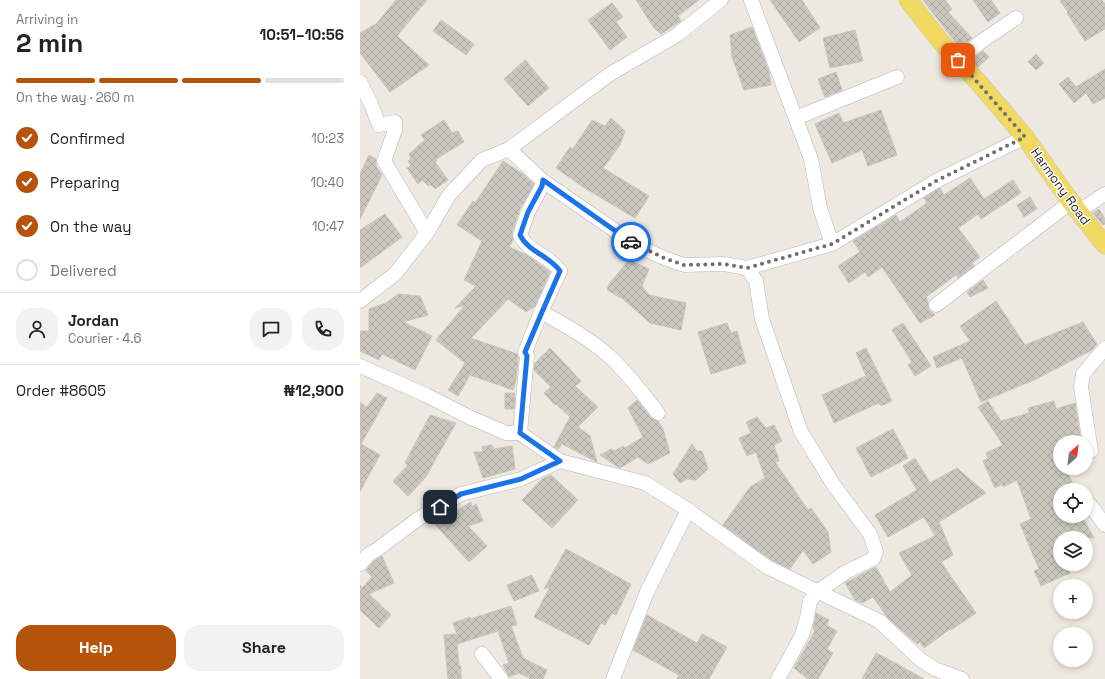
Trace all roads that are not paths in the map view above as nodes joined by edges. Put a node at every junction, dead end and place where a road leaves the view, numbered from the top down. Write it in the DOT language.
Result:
graph roads {
  1 [pos="721,0"];
  2 [pos="751,0"];
  3 [pos="908,0"];
  4 [pos="1016,18"];
  5 [pos="958,60"];
  6 [pos="897,77"];
  7 [pos="360,82"];
  8 [pos="796,118"];
  9 [pos="1025,137"];
  10 [pos="509,150"];
  11 [pos="543,180"];
  12 [pos="1105,194"];
  13 [pos="1075,206"];
  14 [pos="426,233"];
  15 [pos="832,244"];
  16 [pos="1105,245"];
  17 [pos="747,268"];
  18 [pos="360,301"];
  19 [pos="936,305"];
  20 [pos="542,312"];
  21 [pos="1105,348"];
  22 [pos="360,366"];
  23 [pos="658,413"];
  24 [pos="520,433"];
  25 [pos="1088,435"];
  26 [pos="560,461"];
  27 [pos="1093,509"];
  28 [pos="688,510"];
  29 [pos="1105,525"];
  30 [pos="363,555"];
  31 [pos="817,592"];
  32 [pos="482,654"];
  33 [pos="956,678"];
  34 [pos="501,679"];
  35 [pos="613,679"];
  36 [pos="778,679"];
  1 -- 10 [label="street"];
  2 -- 8 [label="street"];
  3 -- 5 [label="main road, Harmony Road"];
  4 -- 5 [label="street"];
  5 -- 9 [label="main road, Harmony Road"];
  6 -- 8 [label="street"];
  7 -- 14 [label="street"];
  8 -- 15 [label="street"];
  9 -- 13 [label="main road, Harmony Road"];
  9 -- 15 [label="street"];
  10 -- 11 [label="street"];
  10 -- 14 [label="street"];
  11 -- 17 [label="street"];
  11 -- 20 [label="street"];
  12 -- 13 [label="street"];
  13 -- 16 [label="main road, Harmony Road"];
  13 -- 19 [label="street"];
  14 -- 18 [label="street"];
  15 -- 17 [label="street"];
  17 -- 31 [label="street"];
  20 -- 23 [label="street"];
  20 -- 24 [label="street"];
  21 -- 25 [label="street"];
  22 -- 24 [label="street"];
  24 -- 26 [label="street"];
  26 -- 28 [label="street"];
  26 -- 30 [label="street"];
  27 -- 29 [label="street"];
  28 -- 31 [label="street"];
  28 -- 35 [label="street"];
  31 -- 33 [label="street"];
  31 -- 36 [label="street"];
  32 -- 34 [label="street"];
}
